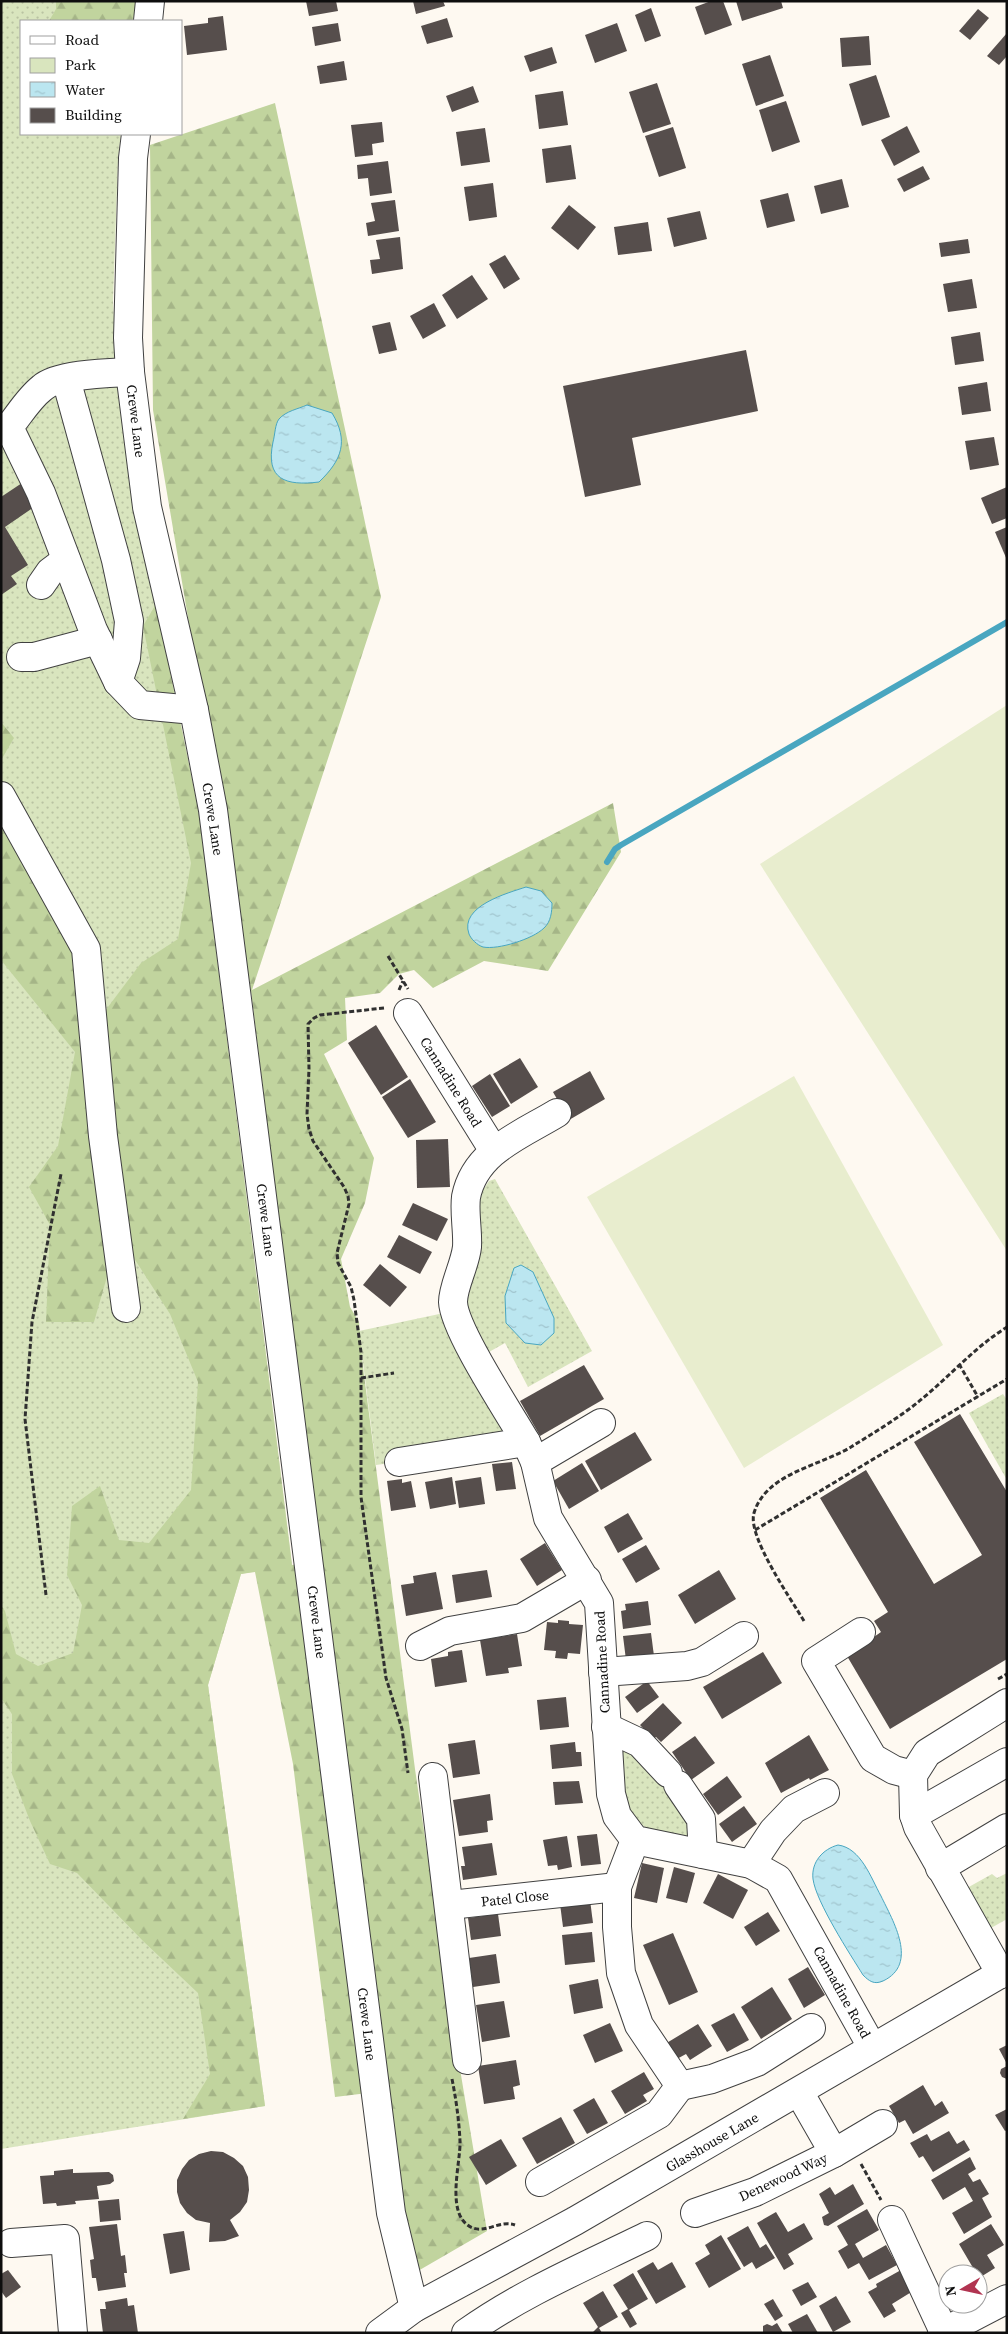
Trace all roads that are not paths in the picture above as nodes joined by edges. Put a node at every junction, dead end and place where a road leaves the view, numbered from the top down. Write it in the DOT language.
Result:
graph roads {
  1 [pos="150,1"];
  2 [pos="148,20"];
  3 [pos="136,135"];
  4 [pos="130,372"];
  5 [pos="66,379"];
  6 [pos="66,560"];
  7 [pos="41,585"];
  8 [pos="98,640"];
  9 [pos="21,657"];
  10 [pos="118,682"];
  11 [pos="194,710"];
  12 [pos="1,796"];
  13 [pos="397,1006"];
  14 [pos="557,1113"];
  15 [pos="494,1151"];
  16 [pos="126,1308"];
  17 [pos="601,1422"];
  18 [pos="531,1452"];
  19 [pos="399,1462"];
  20 [pos="587,1580"];
  21 [pos="861,1632"];
  22 [pos="744,1636"];
  23 [pos="420,1646"];
  24 [pos="603,1672"];
  25 [pos="1007,1703"];
  26 [pos="606,1727"];
  27 [pos="1007,1762"];
  28 [pos="913,1775"];
  29 [pos="421,1777"];
  30 [pos="825,1793"];
  31 [pos="914,1816"];
  32 [pos="1007,1828"];
  33 [pos="636,1840"];
  34 [pos="703,1854"];
  35 [pos="752,1864"];
  36 [pos="940,1868"];
  37 [pos="617,1887"];
  38 [pos="450,1905"];
  39 [pos="984,1944"];
  40 [pos="1004,1972"];
  41 [pos="968,1992"];
  42 [pos="811,2028"];
  43 [pos="872,2047"];
  44 [pos="459,2068"];
  45 [pos="680,2086"];
  46 [pos="799,2092"];
  47 [pos="883,2124"];
  48 [pos="842,2149"];
  49 [pos="540,2182"];
  50 [pos="695,2213"];
  51 [pos="892,2220"];
  52 [pos="647,2236"];
  53 [pos="11,2243"];
  54 [pos="1005,2303"];
  55 [pos="414,2308"];
  56 [pos="943,2332"];
  57 [pos="73,2333"];
  58 [pos="380,2333"];
  59 [pos="466,2333"];
  1 -- 2 [label="street"];
  3 -- 4 [label="street, Crewe Lane"];
  4 -- 5 [label="street"];
  4 -- 11 [label="street, Crewe Lane"];
  5 -- 6 [label="street"];
  5 -- 10 [label="street"];
  6 -- 7 [label="street"];
  6 -- 8 [label="street"];
  8 -- 9 [label="street"];
  8 -- 10 [label="street"];
  10 -- 11 [label="street"];
  11 -- 55 [label="street, Crewe Lane"];
  12 -- 16 [label="street"];
  13 -- 15 [label="street, Cannadine Road"];
  14 -- 15 [label="street, Cannadine Road"];
  15 -- 18 [label="street, Cannadine Road"];
  17 -- 18 [label="street"];
  18 -- 19 [label="street"];
  18 -- 20 [label="street, Cannadine Road"];
  20 -- 23 [label="street"];
  20 -- 24 [label="street, Cannadine Road"];
  21 -- 28 [label="street"];
  22 -- 24 [label="street"];
  24 -- 26 [label="street, Cannadine Road"];
  25 -- 28 [label="street"];
  26 -- 33 [label="street, Cannadine Road"];
  26 -- 34 [label="street"];
  27 -- 31 [label="street"];
  28 -- 31 [label="street"];
  29 -- 38 [label="street"];
  30 -- 35 [label="street"];
  31 -- 36 [label="street"];
  32 -- 36 [label="street"];
  33 -- 34 [label="street, Cannadine Road"];
  33 -- 37 [label="street"];
  34 -- 35 [label="street, Cannadine Road"];
  35 -- 43 [label="street, Cannadine Road"];
  36 -- 39 [label="street"];
  37 -- 38 [label="street, Patel Close"];
  37 -- 45 [label="street"];
  38 -- 44 [label="street"];
  39 -- 40 [label="street"];
  39 -- 41 [label="street"];
  40 -- 41 [label="street, Glasshouse Lane"];
  41 -- 43 [label="street, Glasshouse Lane"];
  42 -- 45 [label="street"];
  43 -- 46 [label="street, Glasshouse Lane"];
  45 -- 49 [label="street"];
  46 -- 48 [label="street, Denewood Way"];
  46 -- 55 [label="street, Glasshouse Lane"];
  47 -- 48 [label="street"];
  48 -- 50 [label="street, Denewood Way"];
  51 -- 56 [label="street"];
  52 -- 59 [label="street"];
  53 -- 57 [label="street"];
  54 -- 56 [label="street"];
  55 -- 58 [label="street, Glasshouse Lane"];
}
